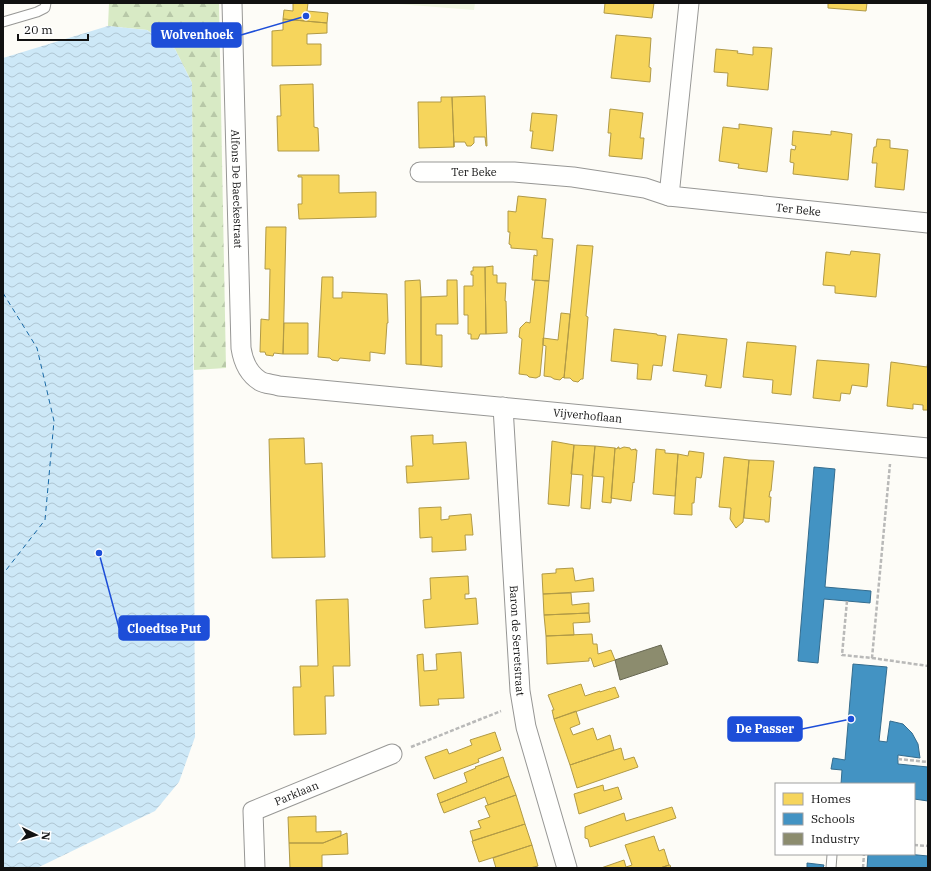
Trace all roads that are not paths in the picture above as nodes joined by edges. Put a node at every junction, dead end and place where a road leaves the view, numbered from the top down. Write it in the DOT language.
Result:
graph roads {
  1 [pos="46,3"];
  2 [pos="232,3"];
  3 [pos="689,3"];
  4 [pos="3,22"];
  5 [pos="420,172"];
  6 [pos="669,196"];
  7 [pos="928,223"];
  8 [pos="251,373"];
  9 [pos="503,407"];
  10 [pos="928,448"];
  11 [pos="392,754"];
  12 [pos="832,855"];
  13 [pos="255,868"];
  14 [pos="567,868"];
  15 [pos="831,868"];
  1 -- 4 [label="lane"];
  2 -- 8 [label="street, Alfons De Baeckestraat"];
  3 -- 6 [label="street"];
  5 -- 6 [label="street, Ter Beke"];
  6 -- 7 [label="street, Ter Beke"];
  8 -- 9 [label="street, Vijverhoflaan"];
  9 -- 10 [label="street, Vijverhoflaan"];
  9 -- 14 [label="street, Baron de Serretstraat"];
  11 -- 13 [label="street, Parklaan"];
  12 -- 15 [label="lane"];
}
